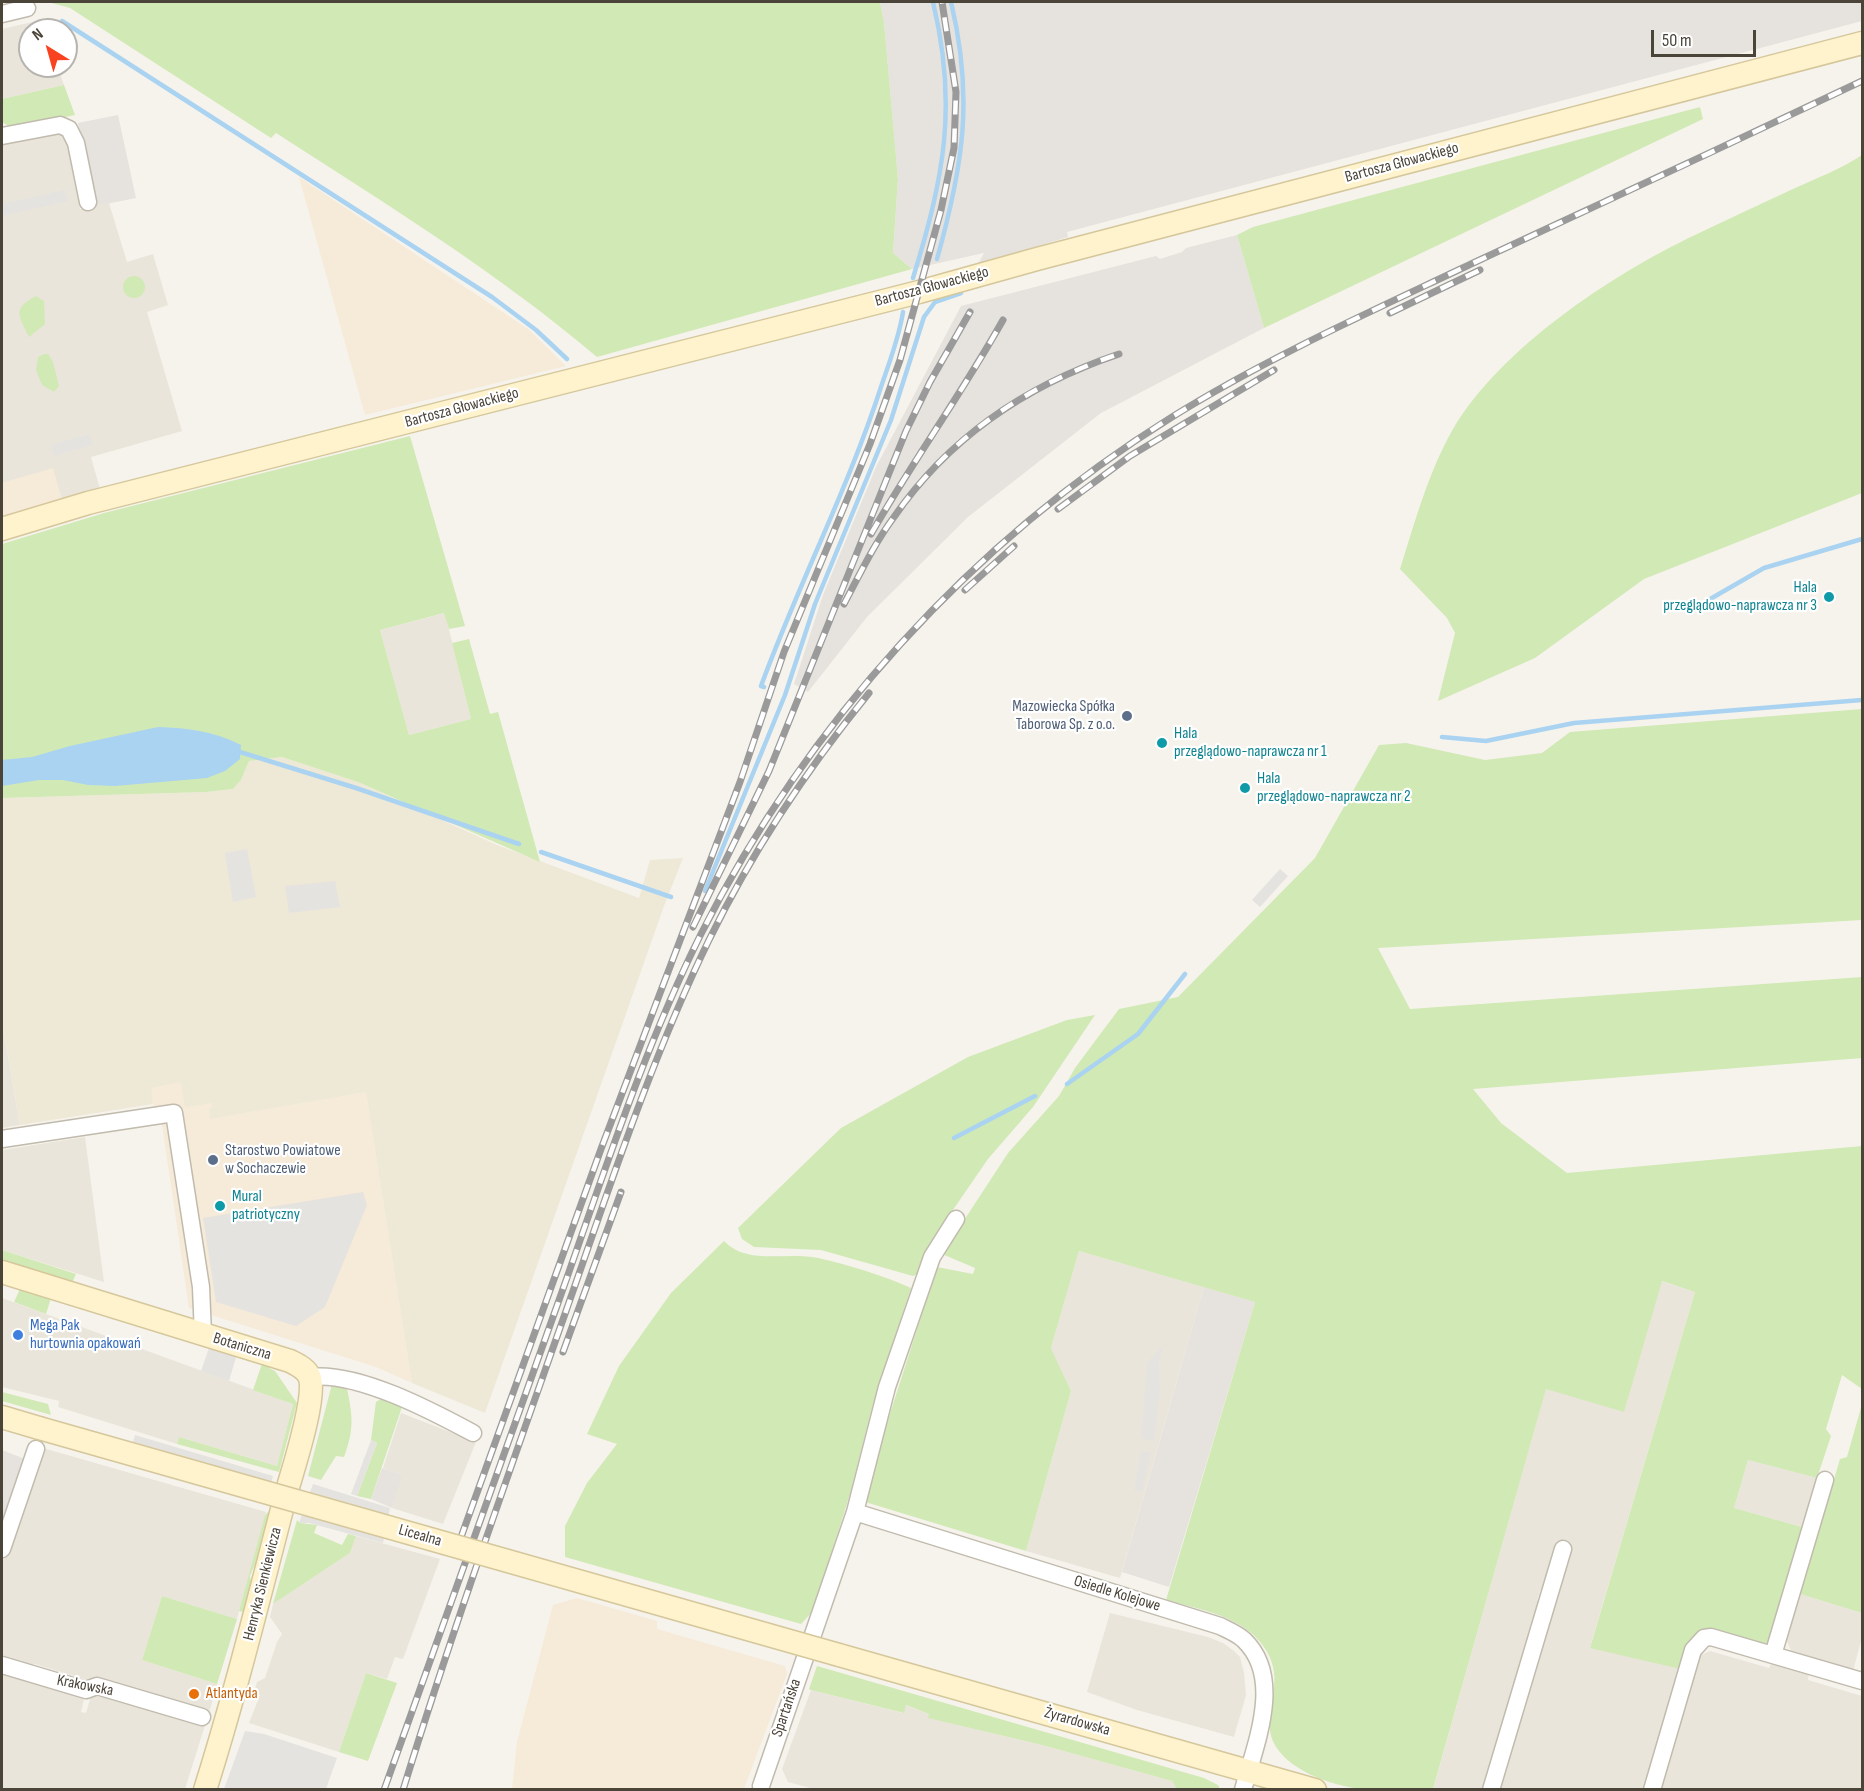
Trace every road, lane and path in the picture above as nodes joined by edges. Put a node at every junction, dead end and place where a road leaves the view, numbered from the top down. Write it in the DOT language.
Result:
graph roads {
  1 [pos="27,8"];
  2 [pos="2,14"];
  3 [pos="1863,43"];
  4 [pos="2,136"];
  5 [pos="88,202"];
  6 [pos="2,529"];
  7 [pos="2,1139"];
  8 [pos="956,1219"];
  9 [pos="2,1272"];
  10 [pos="203,1335"];
  11 [pos="310,1377"];
  12 [pos="2,1417"];
  13 [pos="473,1433"];
  14 [pos="43,1439"];
  15 [pos="1825,1480"];
  16 [pos="284,1504"];
  17 [pos="855,1512"];
  18 [pos="2,1549"];
  19 [pos="1563,1549"];
  20 [pos="839,1655"];
  21 [pos="1773,1655"];
  22 [pos="2,1665"];
  23 [pos="1863,1681"];
  24 [pos="202,1717"];
  25 [pos="1245,1780"];
  26 [pos="764,1788"];
  27 [pos="205,1790"];
  28 [pos="1315,1790"];
  29 [pos="1491,1790"];
  30 [pos="1652,1790"];
  1 -- 2 [label="street"];
  3 -- 6 [label="street, Bartosza Głowackiego"];
  4 -- 5 [label="street"];
  7 -- 10 [label="street"];
  8 -- 17 [label="street"];
  9 -- 10 [label="street, Botaniczna"];
  10 -- 11 [label="street, Botaniczna"];
  11 -- 13 [label="street"];
  11 -- 16 [label="street, Henryka Sienkiewicza"];
  12 -- 14 [label="street, Licealna"];
  14 -- 16 [label="street, Licealna"];
  14 -- 18 [label="street"];
  14 -- 20 [label="street, Licealna, bridge"];
  15 -- 21 [label="street"];
  16 -- 27 [label="street, Henryka Sienkiewicza"];
  17 -- 25 [label="street, Osiedle Kolejowe"];
  17 -- 26 [label="street, Spartańska"];
  19 -- 29 [label="street"];
  20 -- 25 [label="street, Żyrardowska"];
  21 -- 23 [label="street"];
  21 -- 30 [label="street"];
  22 -- 24 [label="street, Krakowska"];
  25 -- 28 [label="street, Żyrardowska"];
}
